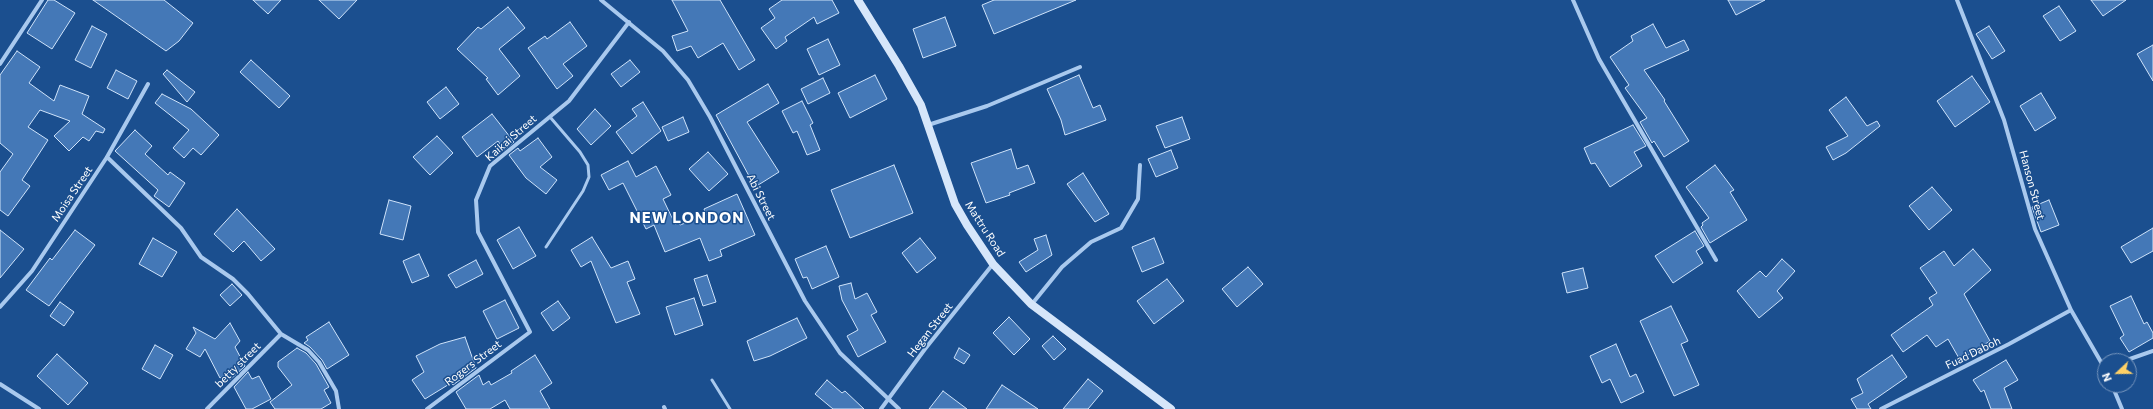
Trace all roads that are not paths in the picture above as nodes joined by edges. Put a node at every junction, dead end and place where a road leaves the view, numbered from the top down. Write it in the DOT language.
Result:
graph roads {
  1 [pos="42,0"];
  2 [pos="600,0"];
  3 [pos="858,0"];
  4 [pos="1573,0"];
  5 [pos="1957,0"];
  6 [pos="629,22"];
  7 [pos="0,64"];
  8 [pos="1080,67"];
  9 [pos="148,84"];
  10 [pos="550,117"];
  11 [pos="928,125"];
  12 [pos="107,157"];
  13 [pos="1140,165"];
  14 [pos="546,247"];
  15 [pos="1716,260"];
  16 [pos="993,264"];
  17 [pos="1031,304"];
  18 [pos="0,307"];
  19 [pos="2071,310"];
  20 [pos="530,332"];
  21 [pos="281,334"];
  22 [pos="2153,351"];
  23 [pos="2097,354"];
  24 [pos="2137,357"];
  25 [pos="712,380"];
  26 [pos="0,384"];
  27 [pos="2115,393"];
  28 [pos="889,400"];
  29 [pos="39,409"];
  30 [pos="207,409"];
  31 [pos="339,409"];
  32 [pos="427,409"];
  33 [pos="730,409"];
  34 [pos="881,409"];
  35 [pos="898,409"];
  36 [pos="1171,409"];
  37 [pos="1881,409"];
  38 [pos="2122,409"];
  1 -- 7 [label="street"];
  2 -- 6 [label="street, Abi Street"];
  3 -- 11 [label="main road, Mattru Road"];
  4 -- 15 [label="street"];
  5 -- 19 [label="street, Hanson Street"];
  6 -- 10 [label="street, Kaikai Street"];
  6 -- 28 [label="street, Abi Street"];
  8 -- 11 [label="street"];
  9 -- 12 [label="street, Moisa Street"];
  10 -- 14 [label="lane"];
  10 -- 20 [label="street, Kaikai Street"];
  11 -- 16 [label="main road, Mattru Road"];
  12 -- 18 [label="street, Moisa Street"];
  12 -- 21 [label="street"];
  13 -- 17 [label="street"];
  16 -- 17 [label="main road, Mattru Road"];
  16 -- 28 [label="street, Hegan Street"];
  17 -- 36 [label="main road, Mattru Road"];
  19 -- 23 [label="street, Hanson Street"];
  19 -- 37 [label="street, Fuad Daboh"];
  20 -- 32 [label="street, Rogers Street"];
  21 -- 30 [label="street, betty street"];
  21 -- 31 [label="street"];
  22 -- 24 [label="street"];
  25 -- 33 [label="lane"];
  26 -- 29 [label="street"];
  27 -- 38 [label="street"];
  28 -- 34 [label="street, Hegan Street"];
  28 -- 35 [label="street, Abi Street"];
}
